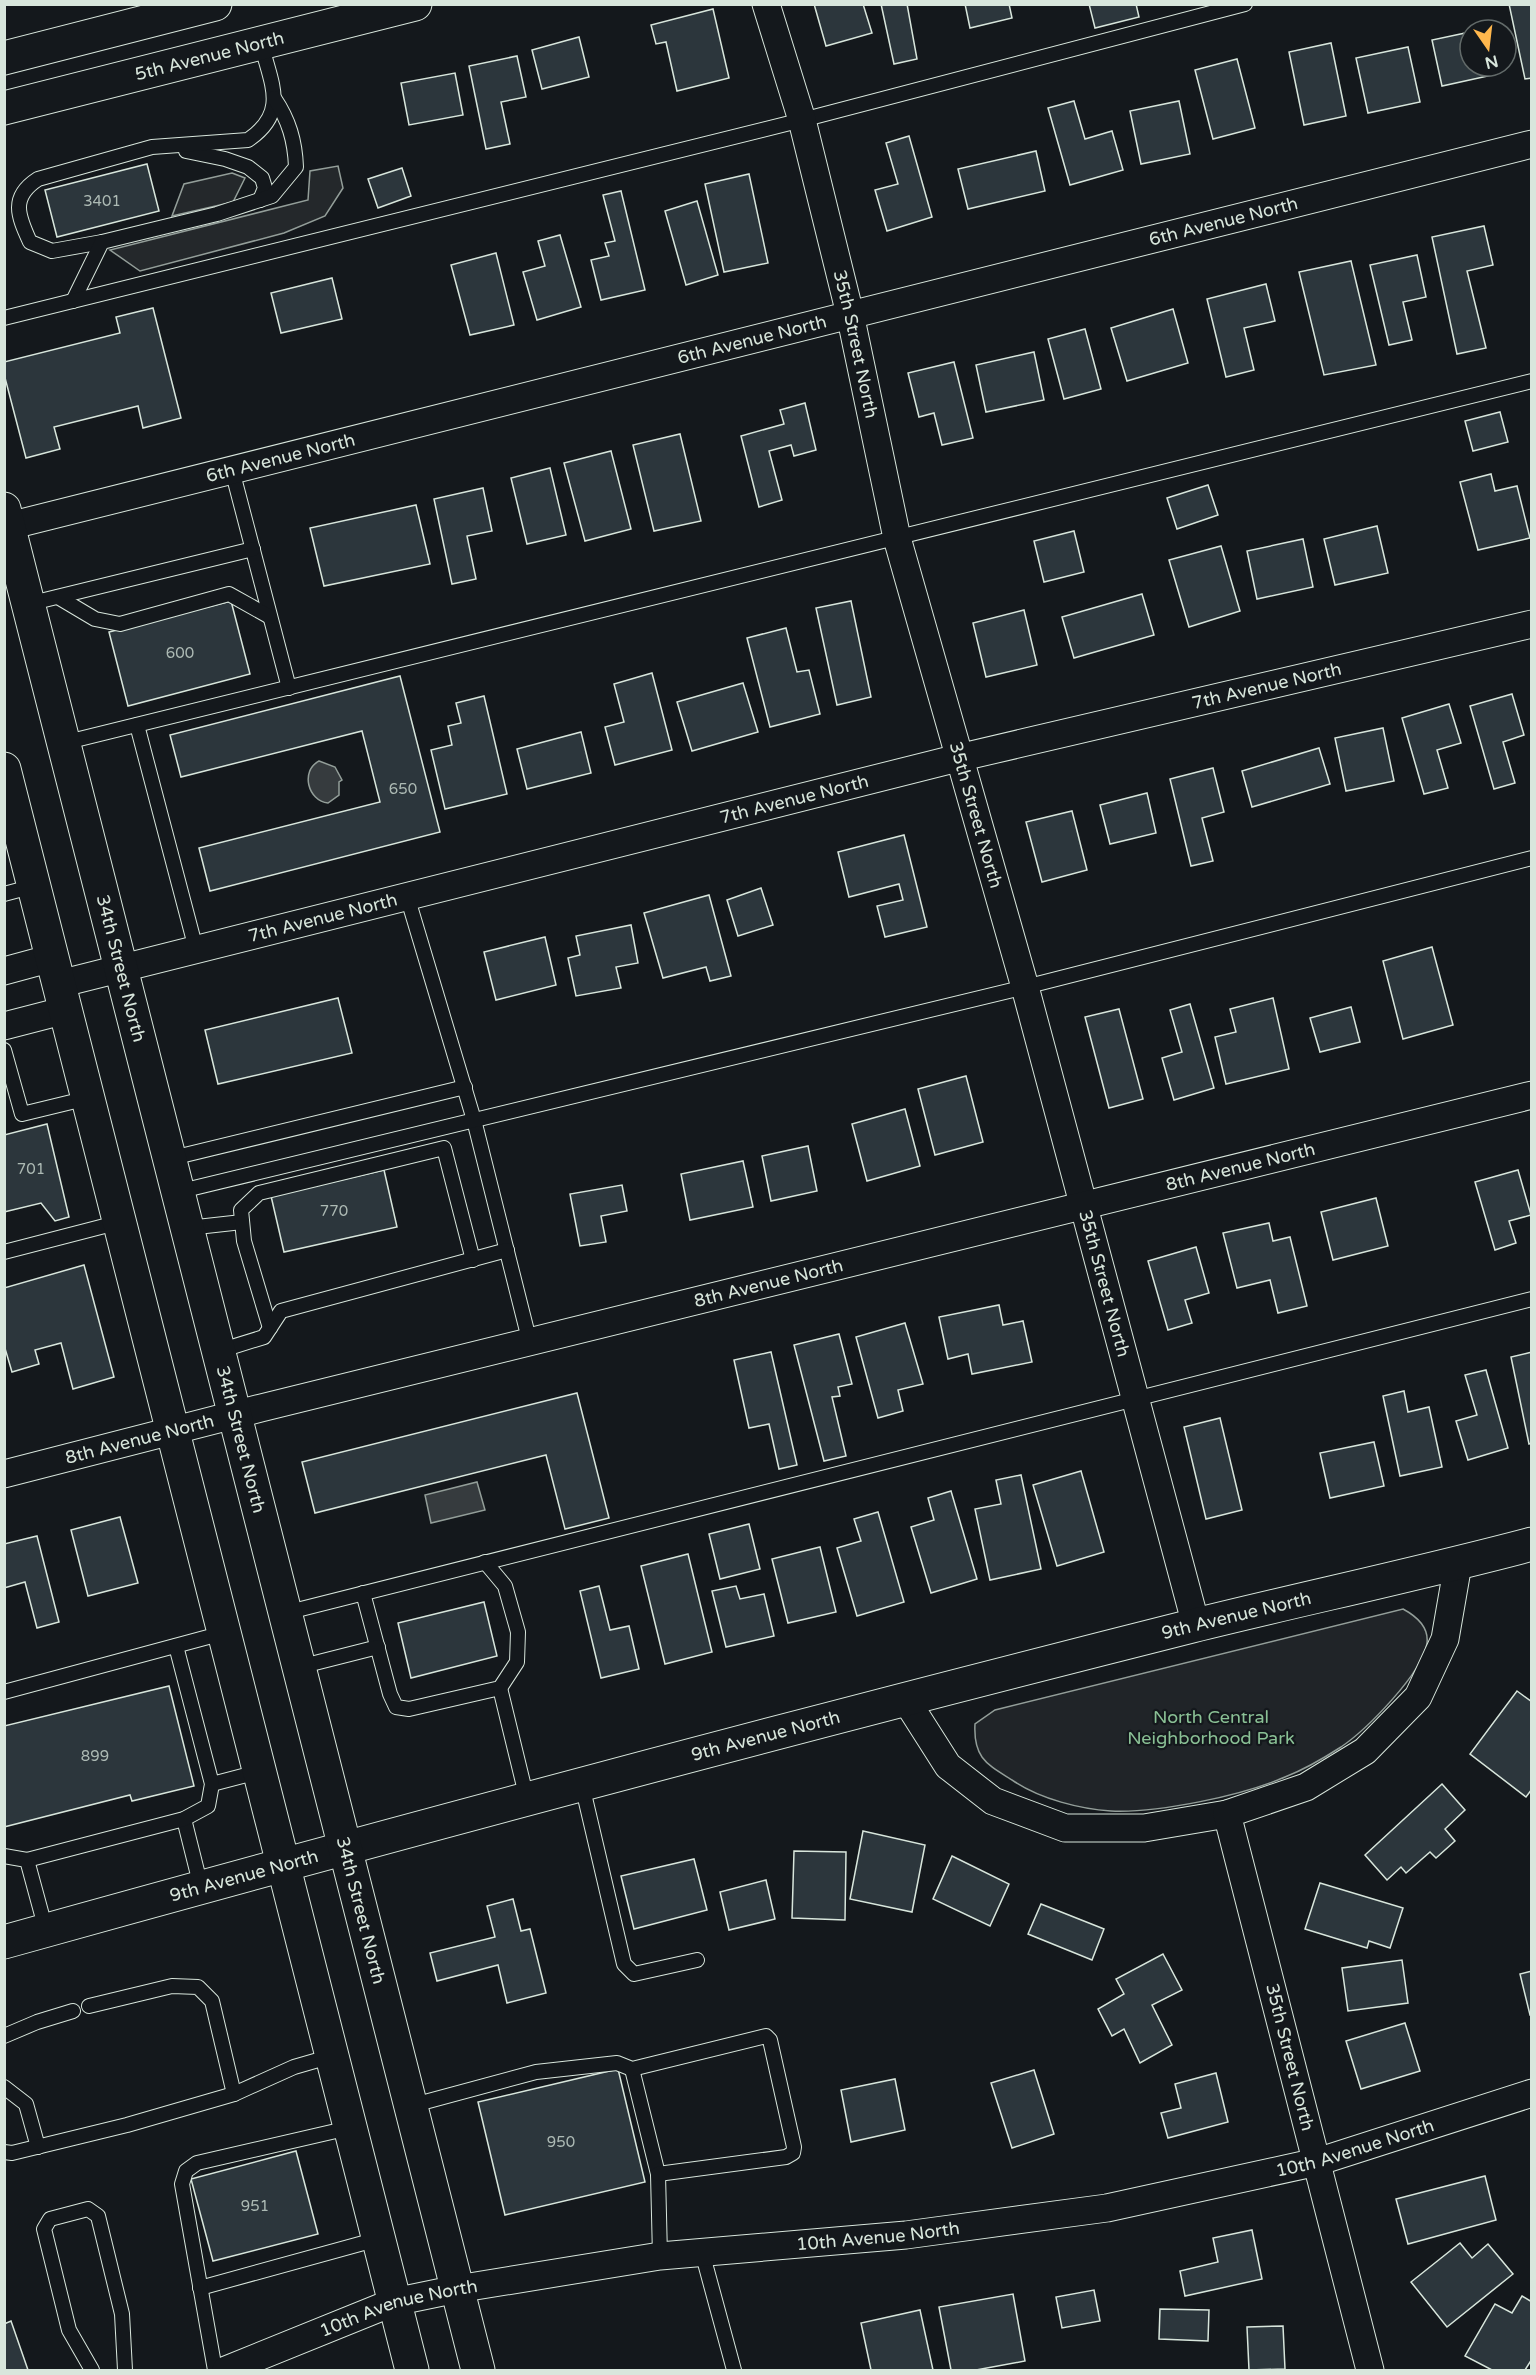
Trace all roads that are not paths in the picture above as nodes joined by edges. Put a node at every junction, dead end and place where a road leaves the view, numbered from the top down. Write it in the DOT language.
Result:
graph roads {
  1 [pos="215,4"];
  2 [pos="414,4"];
  3 [pos="766,4"];
  4 [pos="1245,4"];
  5 [pos="261,44"];
  6 [pos="4,58"];
  7 [pos="274,98"];
  8 [pos="4,108"];
  9 [pos="802,120"];
  10 [pos="1532,144"];
  11 [pos="152,147"];
  12 [pos="261,200"];
  13 [pos="102,242"];
  14 [pos="73,301"];
  15 [pos="850,314"];
  16 [pos="4,318"];
  17 [pos="1532,381"];
  18 [pos="232,470"];
  19 [pos="7,517"];
  20 [pos="897,538"];
  21 [pos="253,549"];
  22 [pos="43,601"];
  23 [pos="270,617"];
  24 [pos="1532,624"];
  25 [pos="289,688"];
  26 [pos="137,725"];
  27 [pos="63,743"];
  28 [pos="958,758"];
  29 [pos="6,778"];
  30 [pos="1532,858"];
  31 [pos="20,890"];
  32 [pos="407,896"];
  33 [pos="196,949"];
  34 [pos="120,968"];
  35 [pos="4,971"];
  36 [pos="59,984"];
  37 [pos="1024,987"];
  38 [pos="4,1026"];
  39 [pos="4,1050"];
  40 [pos="8,1074"];
  41 [pos="465,1087"];
  42 [pos="1532,1095"];
  43 [pos="88,1098"];
  44 [pos="474,1120"];
  45 [pos="374,1145"];
  46 [pos="168,1159"];
  47 [pos="378,1165"];
  48 [pos="258,1173"];
  49 [pos="177,1192"];
  50 [pos="259,1193"];
  51 [pos="1083,1207"];
  52 [pos="120,1222"];
  53 [pos="242,1222"];
  54 [pos="186,1229"];
  55 [pos="507,1250"];
  56 [pos="4,1252"];
  57 [pos="473,1260"];
  58 [pos="1532,1299"];
  59 [pos="270,1328"];
  60 [pos="530,1343"];
  61 [pos="217,1351"];
  62 [pos="1135,1399"];
  63 [pos="233,1415"];
  64 [pos="173,1431"];
  65 [pos="4,1474"];
  66 [pos="1532,1544"];
  67 [pos="485,1562"];
  68 [pos="1458,1564"];
  69 [pos="363,1593"];
  70 [pos="285,1613"];
  71 [pos="1196,1625"];
  72 [pos="223,1633"];
  73 [pos="176,1646"];
  74 [pos="378,1647"];
  75 [pos="299,1667"];
  76 [pos="500,1688"];
  77 [pos="4,1692"];
  78 [pos="906,1700"];
  79 [pos="258,1772"];
  80 [pos="212,1784"];
  81 [pos="582,1785"];
  82 [pos="528,1799"];
  83 [pos="1227,1814"];
  84 [pos="184,1819"];
  85 [pos="344,1847"];
  86 [pos="4,1856"];
  87 [pos="27,1860"];
  88 [pos="281,1866"];
  89 [pos="201,1888"];
  90 [pos="46,1930"];
  91 [pos="4,1942"];
  92 [pos="697,1960"];
  93 [pos="89,2006"];
  94 [pos="73,2011"];
  95 [pos="4,2036"];
  96 [pos="332,2056"];
  97 [pos="632,2069"];
  98 [pos="4,2087"];
  99 [pos="1532,2093"];
  100 [pos="234,2094"];
  101 [pos="410,2106"];
  102 [pos="349,2128"];
  103 [pos="38,2147"];
  104 [pos="4,2152"];
  105 [pos="1317,2162"];
  106 [pos="658,2174"];
  107 [pos="378,2239"];
  108 [pos="702,2252"];
  109 [pos="660,2256"];
  110 [pos="200,2288"];
  111 [pos="457,2289"];
  112 [pos="394,2302"];
  113 [pos="92,2370"];
  114 [pos="125,2370"];
  115 [pos="215,2370"];
  116 [pos="226,2370"];
  117 [pos="412,2370"];
  118 [pos="478,2370"];
  119 [pos="734,2370"];
  120 [pos="1370,2370"];
  1 -- 6 [label="main road"];
  2 -- 5 [label="main road, 5th Avenue North"];
  3 -- 9 [label="street, 35th Street North"];
  4 -- 9 [label="lane"];
  5 -- 7 [label="lane"];
  5 -- 8 [label="main road, 5th Avenue North"];
  7 -- 11 [label="lane"];
  7 -- 12 [label="lane"];
  9 -- 14 [label="lane"];
  9 -- 15 [label="street, 35th Street North"];
  10 -- 15 [label="street, 6th Avenue North"];
  11 -- 12 [label="lane"];
  11 -- 13 [label="lane"];
  12 -- 13 [label="lane"];
  13 -- 14 [label="lane"];
  14 -- 16 [label="lane"];
  15 -- 18 [label="street, 6th Avenue North"];
  15 -- 20 [label="street, 35th Street North"];
  17 -- 20 [label="lane"];
  18 -- 19 [label="street, 6th Avenue North"];
  18 -- 21 [label="lane"];
  19 -- 22 [label="main road, 34th Street North"];
  20 -- 25 [label="lane"];
  20 -- 28 [label="street, 35th Street North"];
  21 -- 22 [label="lane"];
  21 -- 23 [label="lane"];
  22 -- 23 [label="lane"];
  22 -- 27 [label="main road, 34th Street North"];
  23 -- 25 [label="lane"];
  24 -- 28 [label="street, 7th Avenue North"];
  25 -- 26 [label="lane"];
  26 -- 27 [label="lane"];
  26 -- 33 [label="lane"];
  27 -- 34 [label="main road, 34th Street North"];
  28 -- 32 [label="street, 7th Avenue North"];
  28 -- 37 [label="street, 35th Street North"];
  29 -- 31 [label="main road"];
  30 -- 37 [label="lane"];
  31 -- 36 [label="main road"];
  32 -- 33 [label="street, 7th Avenue North"];
  32 -- 41 [label="lane"];
  33 -- 34 [label="street, 7th Avenue North"];
  34 -- 36 [label="street, 7th Avenue North"];
  34 -- 46 [label="main road, 34th Street North"];
  35 -- 36 [label="street, 7th Avenue North"];
  36 -- 38 [label="street, 7th Avenue North"];
  36 -- 43 [label="main road"];
  37 -- 44 [label="lane"];
  37 -- 51 [label="street, 35th Street North"];
  39 -- 40 [label="lane"];
  40 -- 43 [label="lane"];
  41 -- 44 [label="lane"];
  41 -- 46 [label="lane"];
  42 -- 51 [label="street, 8th Avenue North"];
  43 -- 52 [label="main road"];
  44 -- 45 [label="lane"];
  44 -- 55 [label="lane"];
  45 -- 47 [label="lane"];
  45 -- 48 [label="lane"];
  46 -- 49 [label="main road, 34th Street North"];
  47 -- 50 [label="lane"];
  47 -- 57 [label="lane"];
  48 -- 49 [label="lane"];
  48 -- 50 [label="lane"];
  49 -- 54 [label="main road, 34th Street North"];
  50 -- 53 [label="lane"];
  51 -- 60 [label="street, 8th Avenue North"];
  51 -- 62 [label="street, 35th Street North"];
  52 -- 56 [label="lane"];
  52 -- 64 [label="main road"];
  53 -- 54 [label="lane"];
  53 -- 59 [label="lane"];
  54 -- 61 [label="main road, 34th Street North"];
  55 -- 57 [label="lane"];
  55 -- 60 [label="lane"];
  57 -- 59 [label="lane"];
  58 -- 62 [label="lane"];
  59 -- 61 [label="lane"];
  60 -- 63 [label="street, 8th Avenue North"];
  61 -- 63 [label="main road, 34th Street North"];
  62 -- 67 [label="lane"];
  62 -- 71 [label="street, 35th Street North"];
  63 -- 64 [label="street, 8th Avenue North"];
  63 -- 70 [label="main road, 34th Street North"];
  64 -- 65 [label="street, 8th Avenue North"];
  64 -- 72 [label="main road"];
  66 -- 68 [label="main road, 9th Avenue North"];
  67 -- 69 [label="lane"];
  67 -- 76 [label="lane"];
  68 -- 71 [label="main road, 9th Avenue North"];
  68 -- 83 [label="street"];
  69 -- 70 [label="lane"];
  69 -- 74 [label="lane"];
  70 -- 75 [label="main road, 34th Street North"];
  71 -- 78 [label="main road, 9th Avenue North"];
  72 -- 73 [label="lane"];
  72 -- 79 [label="main road"];
  73 -- 77 [label="lane"];
  73 -- 80 [label="lane"];
  74 -- 75 [label="lane"];
  74 -- 76 [label="lane"];
  75 -- 85 [label="main road, 34th Street North"];
  76 -- 82 [label="lane"];
  78 -- 81 [label="main road, 9th Avenue North"];
  78 -- 83 [label="street"];
  79 -- 80 [label="lane"];
  79 -- 88 [label="main road"];
  80 -- 84 [label="lane"];
  81 -- 82 [label="main road, 9th Avenue North"];
  81 -- 92 [label="lane"];
  82 -- 85 [label="main road, 9th Avenue North"];
  83 -- 105 [label="street, 35th Street North"];
  84 -- 87 [label="lane"];
  84 -- 89 [label="lane"];
  85 -- 88 [label="main road, 9th Avenue North"];
  85 -- 101 [label="main road, 34th Street North"];
  86 -- 87 [label="lane"];
  87 -- 90 [label="lane"];
  88 -- 89 [label="main road, 9th Avenue North"];
  88 -- 96 [label="main road"];
  89 -- 90 [label="main road, 9th Avenue North"];
  90 -- 91 [label="main road, 9th Avenue North"];
  93 -- 100 [label="lane"];
  94 -- 95 [label="lane"];
  96 -- 100 [label="lane"];
  96 -- 102 [label="main road"];
  97 -- 101 [label="lane"];
  97 -- 106 [label="lane"];
  97 -- 106 [label="lane"];
  98 -- 103 [label="lane"];
  99 -- 105 [label="street, 10th Avenue North"];
  100 -- 103 [label="lane"];
  101 -- 111 [label="main road, 34th Street North"];
  102 -- 107 [label="main road"];
  102 -- 110 [label="lane"];
  103 -- 104 [label="lane"];
  105 -- 108 [label="street, 10th Avenue North"];
  105 -- 120 [label="street, 35th Street North"];
  106 -- 109 [label="lane"];
  107 -- 110 [label="lane"];
  107 -- 112 [label="main road"];
  108 -- 109 [label="street, 10th Avenue North"];
  108 -- 119 [label="lane"];
  109 -- 111 [label="street, 10th Avenue North"];
  110 -- 115 [label="lane"];
  111 -- 112 [label="street, 10th Avenue North"];
  111 -- 118 [label="main road, 34th Street North"];
  112 -- 116 [label="street, 10th Avenue North"];
  112 -- 117 [label="main road"];
  113 -- 114 [label="lane"];
}
